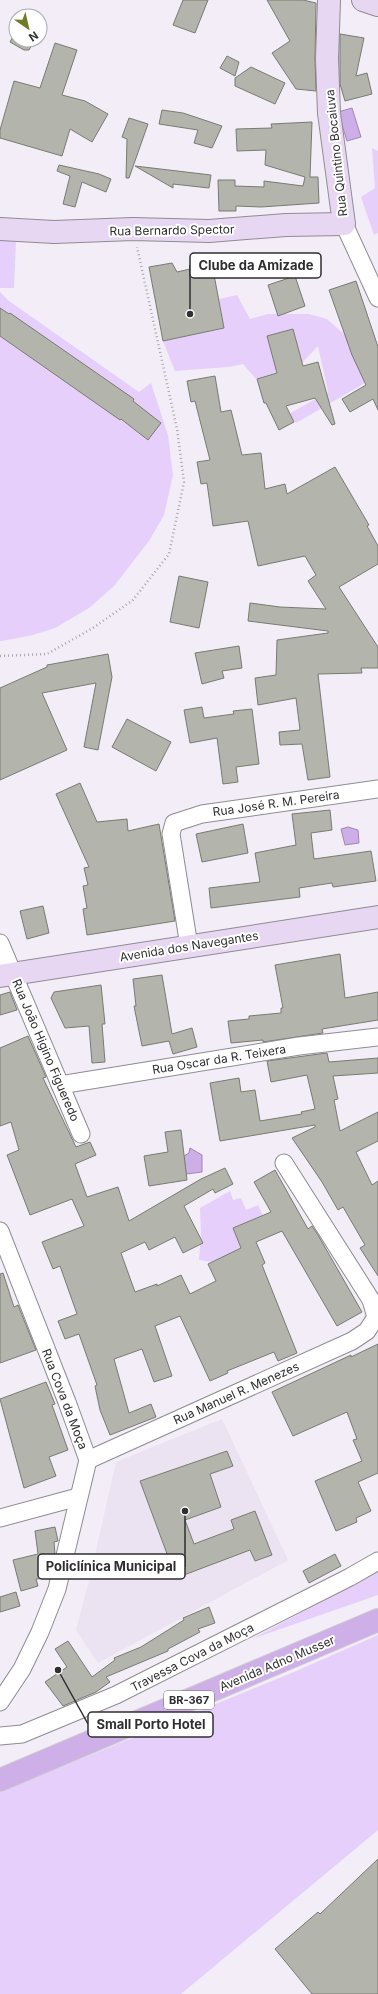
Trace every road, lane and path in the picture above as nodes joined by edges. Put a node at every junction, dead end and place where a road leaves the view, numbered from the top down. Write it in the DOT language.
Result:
graph roads {
  1 [pos="329,0"];
  2 [pos="363,0"];
  3 [pos="378,5"];
  4 [pos="344,224"];
  5 [pos="0,229"];
  6 [pos="133,229"];
  7 [pos="378,298"];
  8 [pos="0,656"];
  9 [pos="378,789"];
  10 [pos="378,917"];
  11 [pos="0,943"];
  12 [pos="189,946"];
  13 [pos="7,976"];
  14 [pos="378,1037"];
  15 [pos="60,1085"];
  16 [pos="82,1134"];
  17 [pos="284,1163"];
  18 [pos="0,1231"];
  19 [pos="88,1460"];
  20 [pos="78,1497"];
  21 [pos="0,1518"];
  22 [pos="378,1561"];
  23 [pos="378,1620"];
  24 [pos="0,1702"];
  25 [pos="0,1736"];
  26 [pos="0,1780"];
  1 -- 4 [label="street, Rua Quintino Bocaiuva"];
  2 -- 3 [label="street"];
  4 -- 6 [label="street, Rua Bernardo Spector"];
  4 -- 7 [label="street, Rua Quintino Bocaiuva"];
  5 -- 6 [label="street, Rua Bernardo Spector"];
  6 -- 8 [label="path"];
  9 -- 12 [label="street, Rua José R. M. Pereira"];
  10 -- 12 [label="street, Avenida dos Navegantes"];
  11 -- 13 [label="street, Rua João Higino Figueredo"];
  12 -- 13 [label="street, Avenida dos Navegantes"];
  13 -- 15 [label="street, Rua João Higino Figueredo"];
  14 -- 15 [label="street, Rua Oscar da R. Teixera"];
  15 -- 16 [label="street, Rua João Higino Figueredo"];
  17 -- 19 [label="street, Rua Manuel R. Menezes"];
  18 -- 19 [label="street, Rua Cova da Moça"];
  19 -- 20 [label="street, Rua Cova da Moça"];
  20 -- 21 [label="street"];
  20 -- 24 [label="street, Rua Cova da Moça"];
  22 -- 25 [label="street, Travessa Cova da Moça"];
  23 -- 26 [label="main road, Avenida Adno Musser / BR-367"];
}
